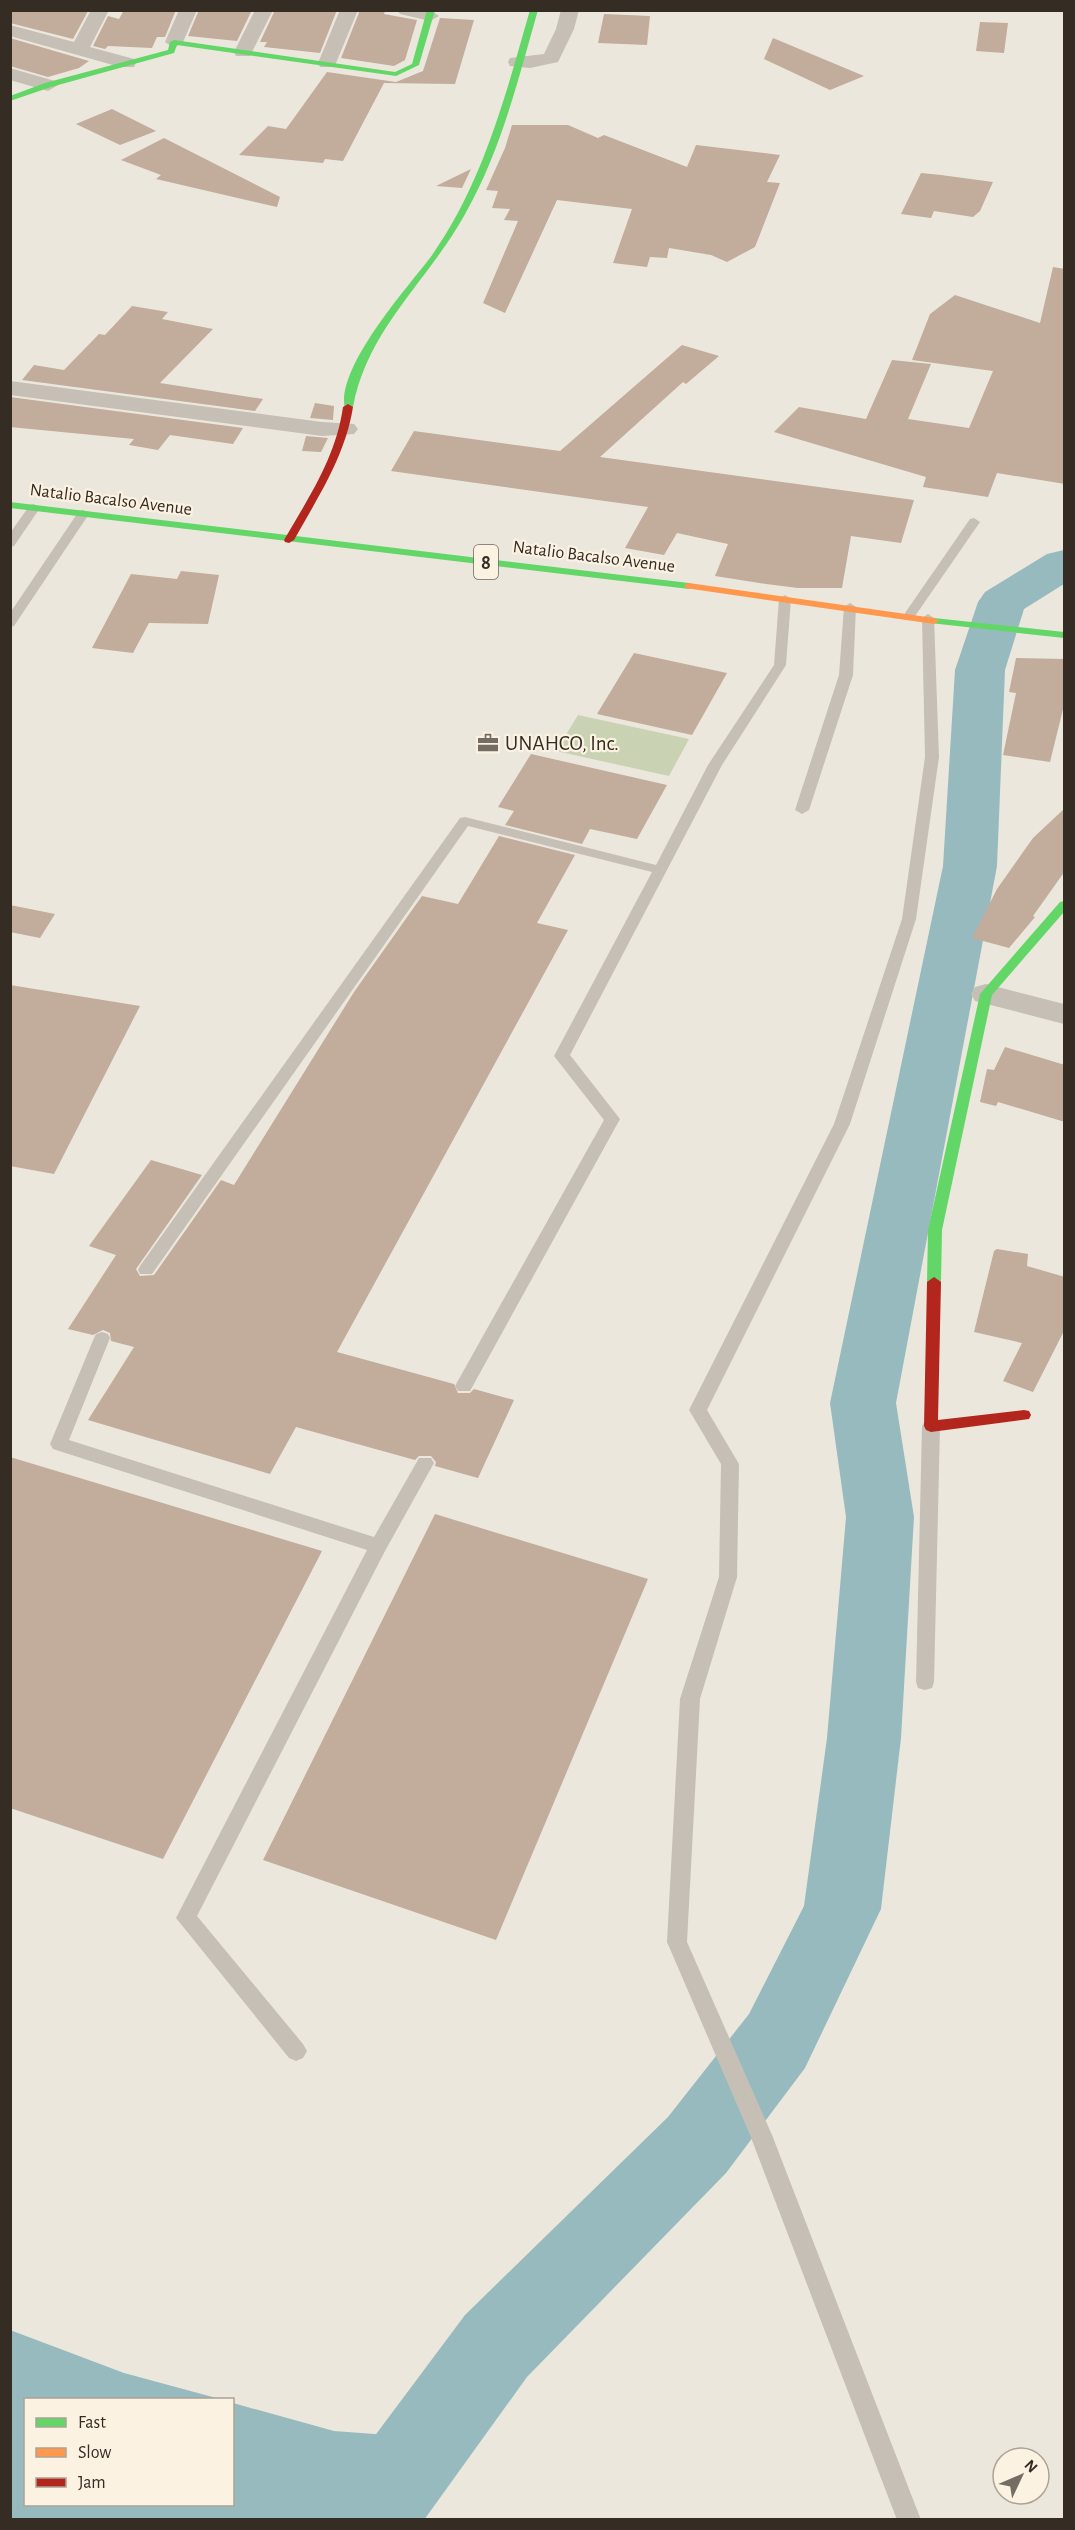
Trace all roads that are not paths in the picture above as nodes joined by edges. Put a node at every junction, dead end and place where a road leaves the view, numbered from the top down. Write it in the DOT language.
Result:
graph roads {
  1 [pos="100,10"];
  2 [pos="188,10"];
  3 [pos="264,10"];
  4 [pos="349,10"];
  5 [pos="406,10"];
  6 [pos="534,10"];
  7 [pos="570,10"];
  8 [pos="430,13"];
  9 [pos="10,30"];
  10 [pos="174,42"];
  11 [pos="80,48"];
  12 [pos="243,52"];
  13 [pos="517,62"];
  14 [pos="127,63"];
  15 [pos="327,63"];
  16 [pos="10,74"];
  17 [pos="48,85"];
  18 [pos="10,99"];
  19 [pos="10,388"];
  20 [pos="346,429"];
  21 [pos="10,505"];
  22 [pos="34,508"];
  23 [pos="83,514"];
  24 [pos="974,522"];
  25 [pos="290,540"];
  26 [pos="10,543"];
  27 [pos="785,598"];
  28 [pos="850,607"];
  29 [pos="909,616"];
  30 [pos="927,618"];
  31 [pos="10,623"];
  32 [pos="1065,635"];
  33 [pos="802,810"];
  34 [pos="660,870"];
  35 [pos="1065,905"];
  36 [pos="986,994"];
  37 [pos="1065,1014"];
  38 [pos="146,1270"];
  39 [pos="102,1338"];
  40 [pos="464,1386"];
  41 [pos="1024,1415"];
  42 [pos="931,1426"];
  43 [pos="425,1463"];
  44 [pos="378,1546"];
  45 [pos="925,1682"];
  46 [pos="296,2051"];
  47 [pos="909,2520"];
  1 -- 11 [label="street"];
  2 -- 10 [label="street"];
  3 -- 12 [label="street"];
  4 -- 15 [label="street"];
  5 -- 8 [label="street"];
  6 -- 13 [label="main road"];
  7 -- 13 [label="street"];
  8 -- 15 [label="main road"];
  9 -- 11 [label="street"];
  10 -- 12 [label="main road"];
  10 -- 14 [label="main road"];
  11 -- 14 [label="street"];
  12 -- 15 [label="main road"];
  13 -- 20 [label="main road"];
  14 -- 17 [label="main road"];
  16 -- 17 [label="street"];
  17 -- 18 [label="main road"];
  19 -- 20 [label="street"];
  20 -- 25 [label="main road"];
  21 -- 22 [label="main road, Natalio Bacalso Avenue / 8"];
  22 -- 23 [label="main road, Natalio Bacalso Avenue / 8"];
  22 -- 26 [label="lane"];
  23 -- 25 [label="main road, Natalio Bacalso Avenue / 8"];
  23 -- 31 [label="lane"];
  24 -- 29 [label="lane"];
  25 -- 27 [label="main road, Natalio Bacalso Avenue / 8"];
  27 -- 28 [label="main road, Natalio Bacalso Avenue / 8"];
  27 -- 34 [label="lane"];
  28 -- 29 [label="main road, Natalio Bacalso Avenue / 8"];
  28 -- 33 [label="lane"];
  29 -- 30 [label="main road, Natalio Bacalso Avenue / 8"];
  30 -- 32 [label="main road, Natalio Bacalso Avenue / 8"];
  30 -- 47 [label="lane"];
  34 -- 38 [label="lane"];
  34 -- 40 [label="lane"];
  35 -- 36 [label="main road"];
  36 -- 37 [label="street"];
  36 -- 42 [label="main road"];
  39 -- 44 [label="lane"];
  41 -- 42 [label="main road"];
  42 -- 45 [label="lane"];
  43 -- 44 [label="lane"];
  44 -- 46 [label="lane"];
}
